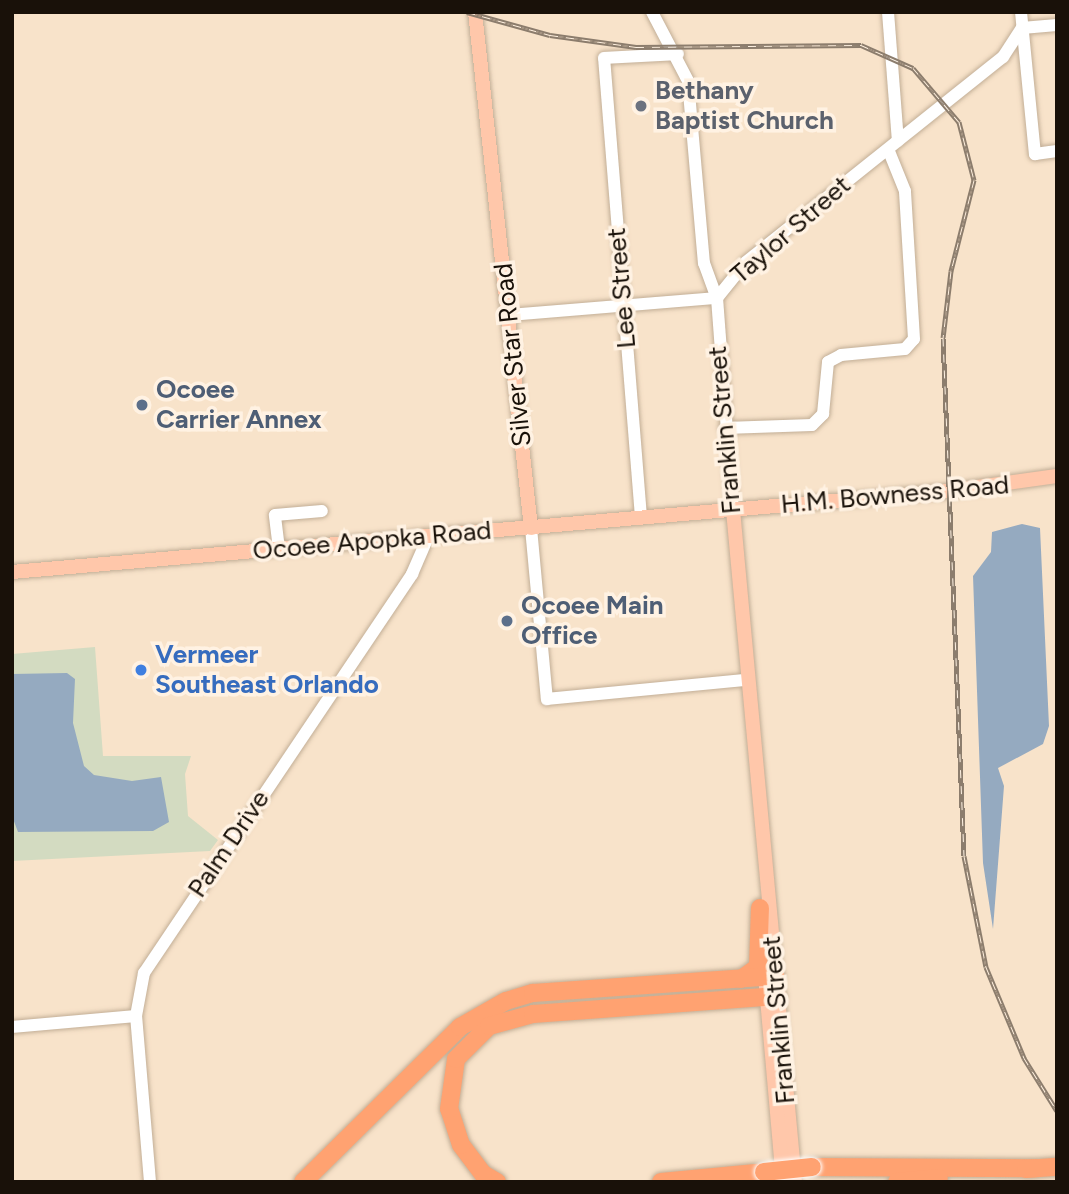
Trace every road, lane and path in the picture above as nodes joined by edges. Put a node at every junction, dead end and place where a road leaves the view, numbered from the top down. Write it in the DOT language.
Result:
graph roads {
  1 [pos="475,12"];
  2 [pos="652,12"];
  3 [pos="888,12"];
  4 [pos="1022,21"];
  5 [pos="1057,26"];
  6 [pos="678,54"];
  7 [pos="893,145"];
  8 [pos="1057,151"];
  9 [pos="717,298"];
  10 [pos="624,306"];
  11 [pos="509,315"];
  12 [pos="725,428"];
  13 [pos="1057,476"];
  14 [pos="733,510"];
  15 [pos="323,511"];
  16 [pos="642,517"];
  17 [pos="531,528"];
  18 [pos="428,537"];
  19 [pos="279,549"];
  20 [pos="12,572"];
  21 [pos="746,680"];
  22 [pos="761,859"];
  23 [pos="760,908"];
  24 [pos="770,976"];
  25 [pos="741,980"];
  26 [pos="772,997"];
  27 [pos="135,1016"];
  28 [pos="12,1027"];
  29 [pos="1057,1167"];
  30 [pos="1036,1168"];
  31 [pos="150,1182"];
  32 [pos="303,1182"];
  33 [pos="497,1182"];
  34 [pos="661,1182"];
  35 [pos="783,1182"];
  36 [pos="795,1182"];
  37 [pos="897,1182"];
  1 -- 11 [label="main road, Silver Star Road"];
  2 -- 6 [label="street, Franklin Street"];
  3 -- 7 [label="street"];
  4 -- 5 [label="street"];
  4 -- 7 [label="street, Taylor Street"];
  4 -- 8 [label="street"];
  6 -- 9 [label="street, Franklin Street"];
  6 -- 10 [label="street, Lee Street"];
  7 -- 9 [label="street, Taylor Street"];
  7 -- 12 [label="street"];
  9 -- 10 [label="street, Taylor Street"];
  9 -- 12 [label="street, Franklin Street"];
  10 -- 11 [label="street, Taylor Street"];
  10 -- 16 [label="street, Lee Street"];
  11 -- 17 [label="main road, Silver Star Road"];
  12 -- 14 [label="street, Franklin Street"];
  13 -- 14 [label="main road, H.M. Bowness Road"];
  14 -- 16 [label="main road, Ocoee Apopka Road"];
  14 -- 21 [label="main road, Franklin Street"];
  15 -- 19 [label="street"];
  16 -- 17 [label="main road, Ocoee Apopka Road"];
  17 -- 18 [label="main road, Ocoee Apopka Road"];
  17 -- 21 [label="street, Silver Star Road"];
  18 -- 19 [label="main road, Ocoee Apopka Road"];
  18 -- 27 [label="street, Palm Drive"];
  19 -- 20 [label="main road, Ocoee Apopka Road"];
  21 -- 22 [label="main road, Franklin Street"];
  22 -- 23 [label="main road, Franklin Street"];
  22 -- 24 [label="main road, Franklin Street"];
  23 -- 24 [label="main road, Franklin Street"];
  23 -- 25 [label="highway"];
  24 -- 25 [label="highway"];
  24 -- 26 [label="main road, Franklin Street"];
  25 -- 32 [label="highway"];
  26 -- 33 [label="highway"];
  26 -- 35 [label="main road, Franklin Street"];
  26 -- 36 [label="main road, Franklin Street"];
  27 -- 28 [label="street"];
  27 -- 31 [label="street, Palm Drive"];
  29 -- 30 [label="highway"];
  30 -- 34 [label="highway, bridge"];
  30 -- 37 [label="highway"];
}
